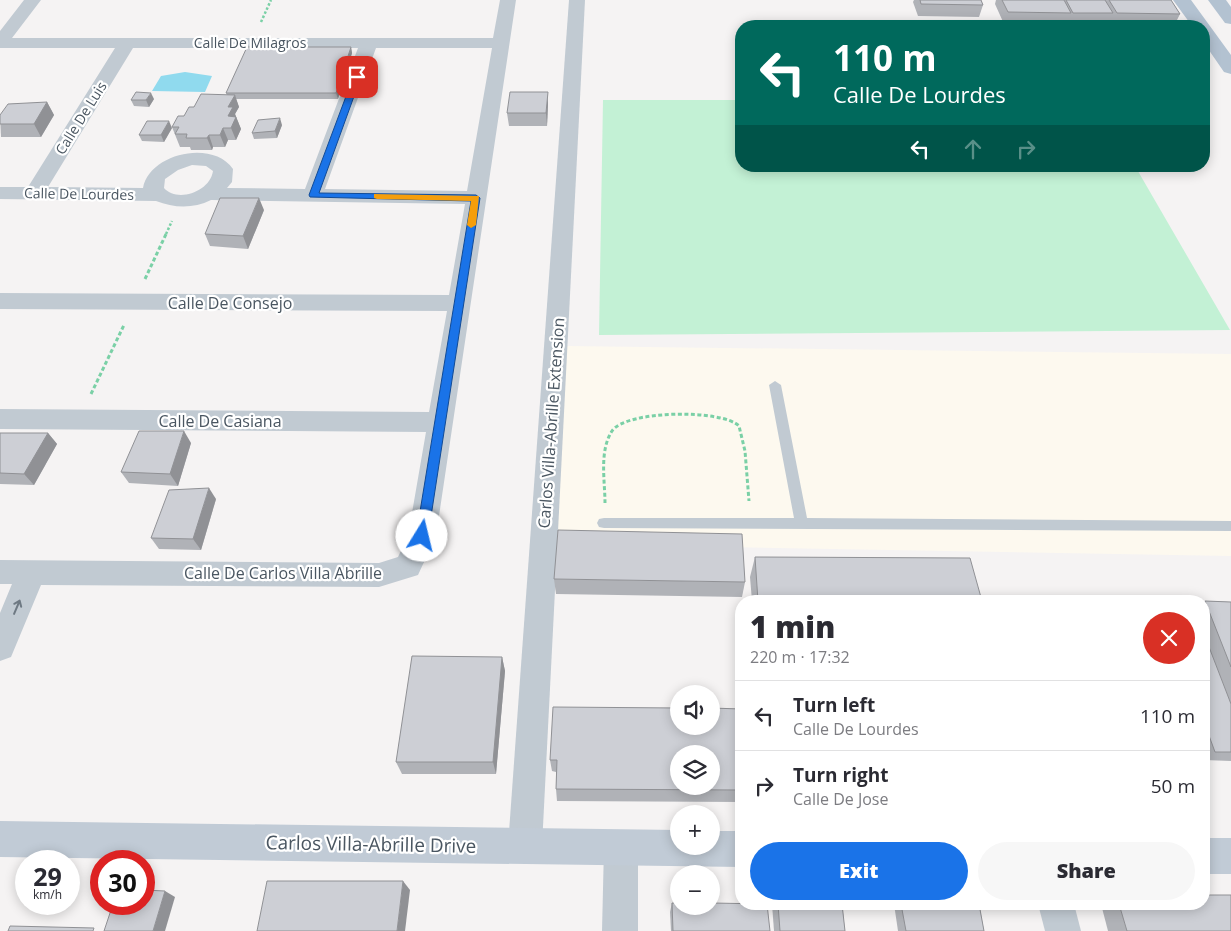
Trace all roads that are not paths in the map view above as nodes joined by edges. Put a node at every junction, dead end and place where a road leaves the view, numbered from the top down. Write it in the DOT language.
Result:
graph roads {
  1 [pos="33,0"];
  2 [pos="508,0"];
  3 [pos="578,0"];
  4 [pos="1182,0"];
  5 [pos="1217,0"];
  6 [pos="1231,19"];
  7 [pos="1197,20"];
  8 [pos="1210,38"];
  9 [pos="0,42"];
  10 [pos="128,42"];
  11 [pos="369,43"];
  12 [pos="501,43"];
  13 [pos="1231,68"];
  14 [pos="0,193"];
  15 [pos="34,193"];
  16 [pos="209,194"];
  17 [pos="157,195"];
  18 [pos="313,195"];
  19 [pos="476,198"];
  20 [pos="0,301"];
  21 [pos="459,303"];
  22 [pos="775,385"];
  23 [pos="0,419"];
  24 [pos="440,422"];
  25 [pos="604,523"];
  26 [pos="802,524"];
  27 [pos="1231,526"];
  28 [pos="0,572"];
  29 [pos="32,572"];
  30 [pos="0,647"];
  31 [pos="0,839"];
  32 [pos="525,846"];
  33 [pos="621,847"];
  34 [pos="735,849"];
  35 [pos="1210,856"];
  36 [pos="1231,856"];
  37 [pos="1058,910"];
  38 [pos="620,931"];
  39 [pos="1063,931"];
  1 -- 9 [label="street"];
  2 -- 12 [label="street, Calle De Carlos Villa Abrille"];
  3 -- 32 [label="street, Carlos Villa-Abrille Extension"];
  4 -- 7 [label="main road"];
  5 -- 6 [label="main road"];
  8 -- 13 [label="main road"];
  9 -- 10 [label="street, Calle De Milagros"];
  10 -- 11 [label="street, Calle De Milagros"];
  10 -- 15 [label="street, Calle De Luis"];
  11 -- 12 [label="street, Calle De Milagros"];
  11 -- 18 [label="street"];
  12 -- 19 [label="street, Calle De Carlos Villa Abrille"];
  14 -- 15 [label="street, Calle De Lourdes"];
  15 -- 17 [label="street, Calle De Lourdes"];
  16 -- 17 [label="street, Calle De Lourdes"];
  16 -- 17 [label="street"];
  16 -- 18 [label="street"];
  18 -- 19 [label="street"];
  19 -- 21 [label="street, Calle De Carlos Villa Abrille"];
  20 -- 21 [label="street, Calle De Consejo"];
  21 -- 24 [label="street, Calle De Carlos Villa Abrille"];
  22 -- 26 [label="lane"];
  23 -- 24 [label="street, Calle De Casiana"];
  24 -- 29 [label="street, Calle De Carlos Villa Abrille"];
  25 -- 26 [label="lane"];
  26 -- 27 [label="lane"];
  28 -- 29 [label="street, Calle De Carlos Villa Abrille"];
  30 -- 29 [label="street, one-way"];
  31 -- 32 [label="main road, Carlos Villa-Abrille Drive"];
  32 -- 33 [label="main road, Carlos Villa-Abrille Drive"];
  33 -- 34 [label="main road, Carlos Villa-Abrille Drive"];
  33 -- 38 [label="street"];
  35 -- 36 [label="main road"];
  37 -- 39 [label="street"];
}
